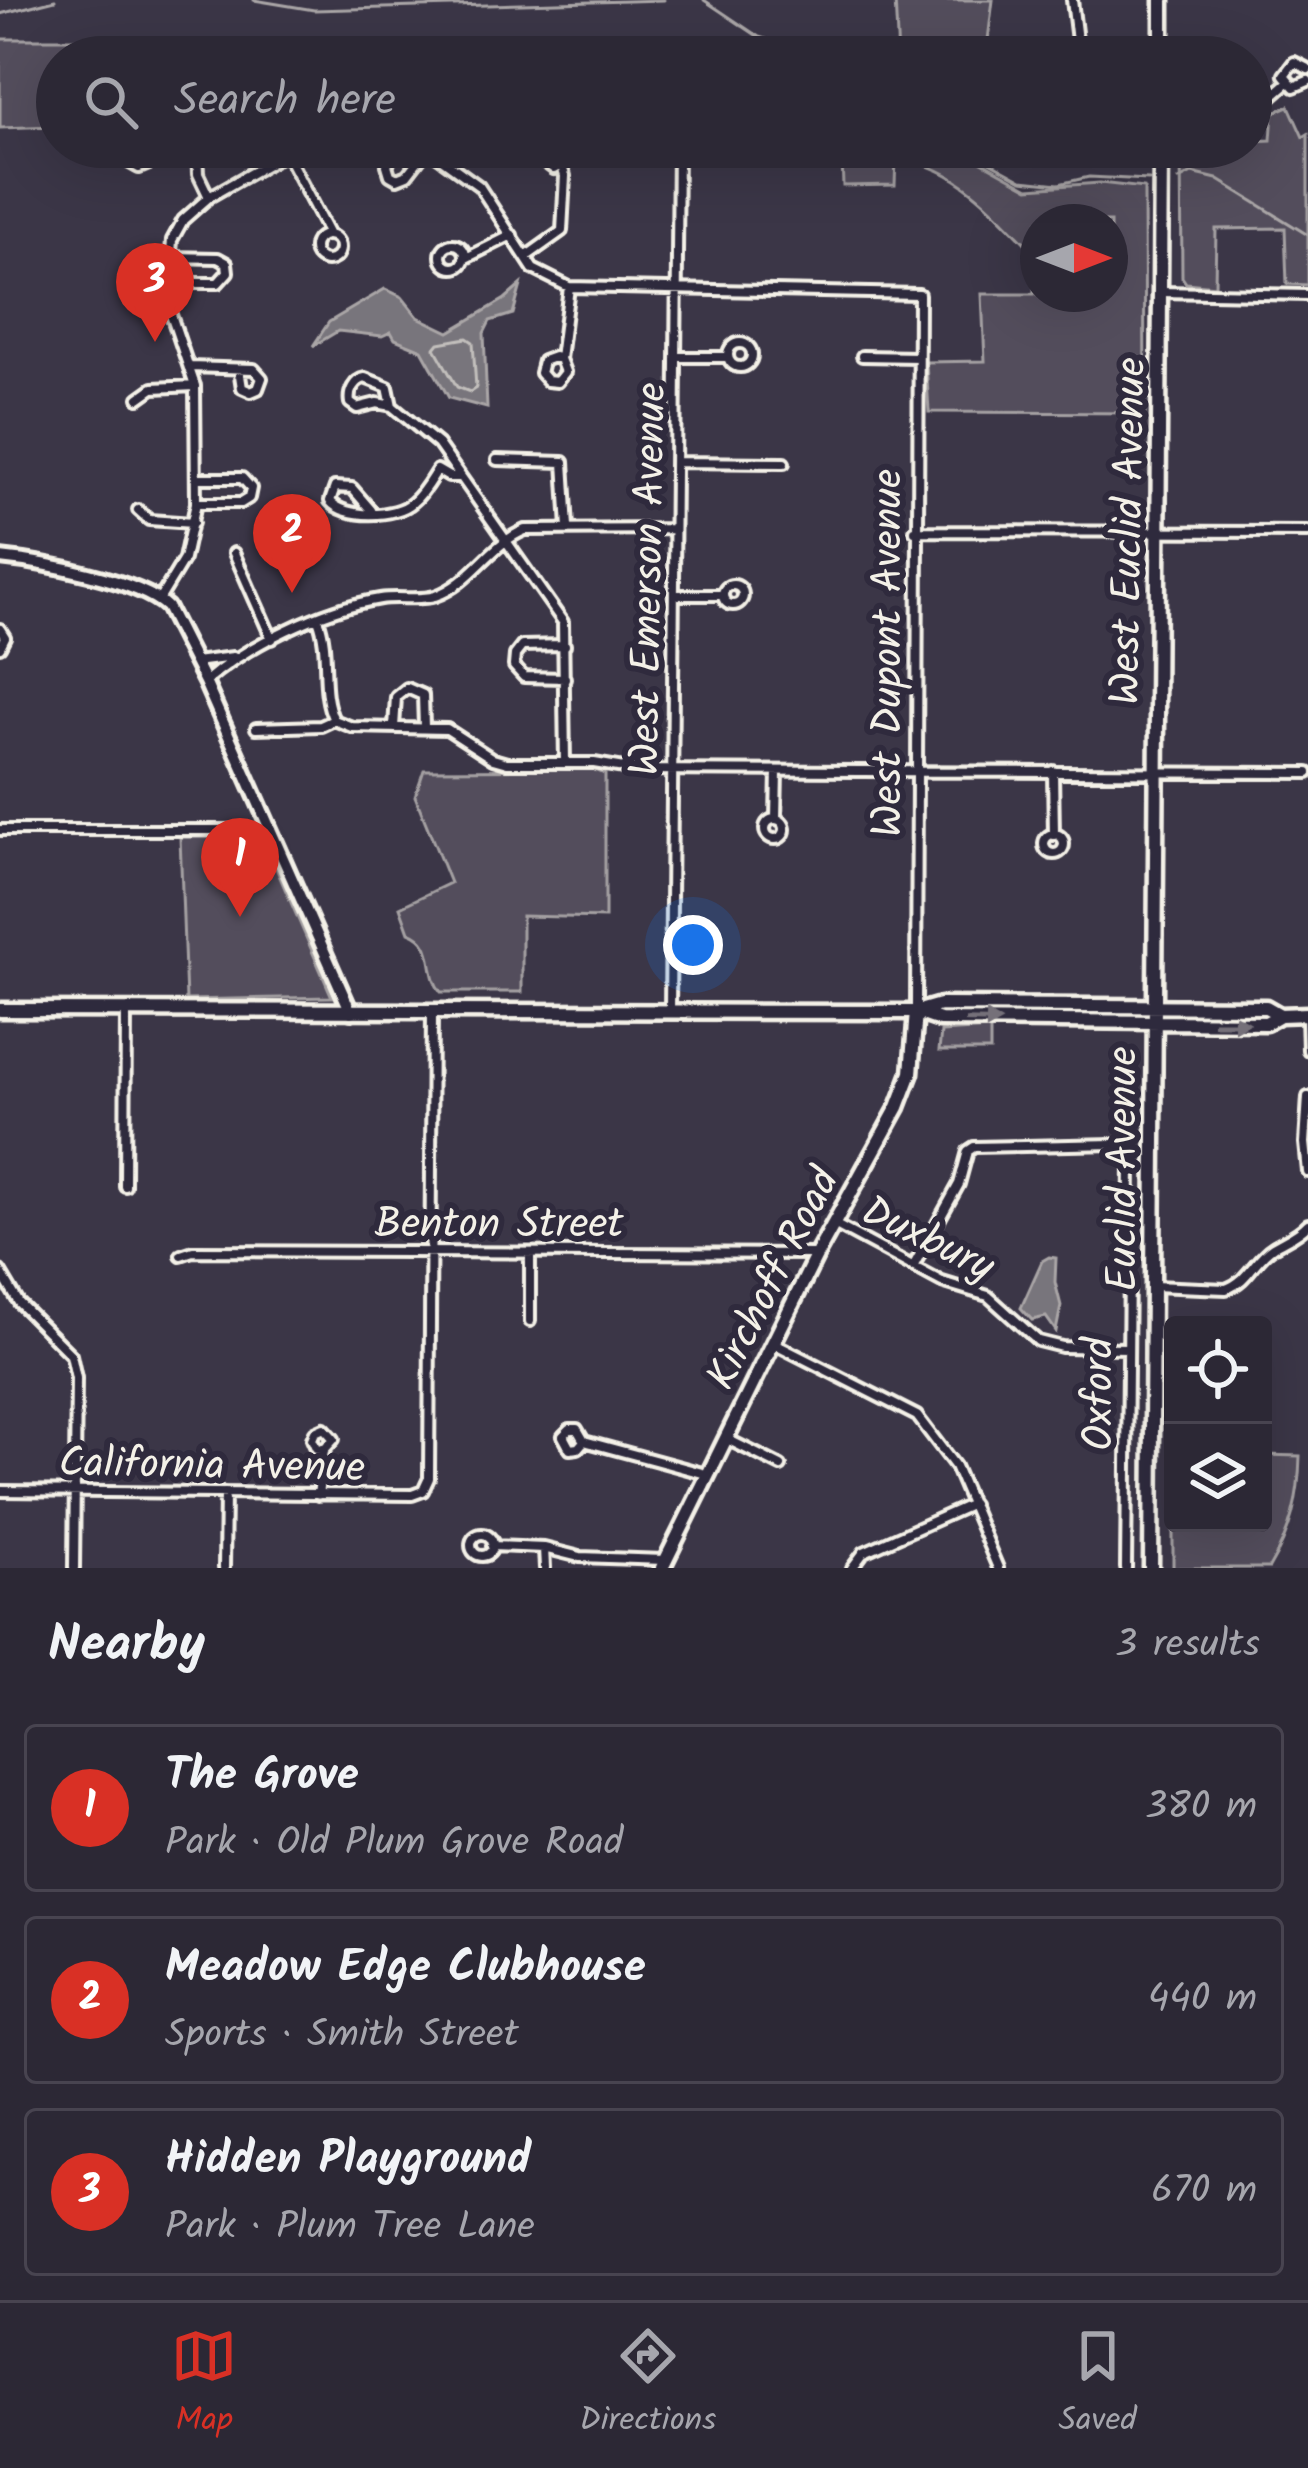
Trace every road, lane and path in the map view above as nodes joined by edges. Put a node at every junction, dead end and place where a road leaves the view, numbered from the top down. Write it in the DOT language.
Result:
graph roads {
  1 [pos="1072,0"];
  2 [pos="1162,0"];
  3 [pos="1076,36"];
  4 [pos="1162,36"];
  5 [pos="1308,69"];
  6 [pos="1308,81"];
  7 [pos="1287,83"];
  8 [pos="1272,96"];
  9 [pos="198,168"];
  10 [pos="261,168"];
  11 [pos="293,168"];
  12 [pos="388,168"];
  13 [pos="412,168"];
  14 [pos="454,168"];
  15 [pos="563,168"];
  16 [pos="678,168"];
  17 [pos="1161,168"];
  18 [pos="208,197"];
  19 [pos="329,235"];
  20 [pos="512,235"];
  21 [pos="168,256"];
  22 [pos="527,256"];
  23 [pos="464,259"];
  24 [pos="167,280"];
  25 [pos="568,287"];
  26 [pos="677,290"];
  27 [pos="1161,292"];
  28 [pos="1308,295"];
  29 [pos="167,304"];
  30 [pos="862,356"];
  31 [pos="678,357"];
  32 [pos="728,357"];
  33 [pos="918,357"];
  34 [pos="560,359"];
  35 [pos="189,368"];
  36 [pos="239,369"];
  37 [pos="195,386"];
  38 [pos="139,398"];
  39 [pos="392,406"];
  40 [pos="445,455"];
  41 [pos="497,460"];
  42 [pos="676,462"];
  43 [pos="784,463"];
  44 [pos="437,470"];
  45 [pos="458,477"];
  46 [pos="196,478"];
  47 [pos="196,503"];
  48 [pos="137,510"];
  49 [pos="371,511"];
  50 [pos="193,523"];
  51 [pos="568,528"];
  52 [pos="674,529"];
  53 [pos="915,531"];
  54 [pos="1157,532"];
  55 [pos="1308,532"];
  56 [pos="505,540"];
  57 [pos="234,554"];
  58 [pos="0,558"];
  59 [pos="674,596"];
  60 [pos="723,596"];
  61 [pos="159,599"];
  62 [pos="318,620"];
  63 [pos="0,629"];
  64 [pos="272,639"];
  65 [pos="565,645"];
  66 [pos="0,647"];
  67 [pos="235,656"];
  68 [pos="195,662"];
  69 [pos="565,678"];
  70 [pos="205,682"];
  71 [pos="334,720"];
  72 [pos="394,727"];
  73 [pos="424,727"];
  74 [pos="256,728"];
  75 [pos="565,763"];
  76 [pos="674,770"];
  77 [pos="777,771"];
  78 [pos="915,771"];
  79 [pos="1053,771"];
  80 [pos="1157,771"];
  81 [pos="1308,773"];
  82 [pos="776,818"];
  83 [pos="0,830"];
  84 [pos="271,830"];
  85 [pos="1054,835"];
  86 [pos="1155,1005"];
  87 [pos="432,1009"];
  88 [pos="0,1010"];
  89 [pos="126,1011"];
  90 [pos="670,1011"];
  91 [pos="351,1012"];
  92 [pos="916,1012"];
  93 [pos="1307,1014"];
  94 [pos="1280,1015"];
  95 [pos="1155,1022"];
  96 [pos="1308,1049"];
  97 [pos="1308,1097"];
  98 [pos="1308,1172"];
  99 [pos="125,1186"];
  100 [pos="834,1224"];
  101 [pos="1308,1224"];
  102 [pos="430,1251"];
  103 [pos="530,1253"];
  104 [pos="817,1254"];
  105 [pos="181,1256"];
  106 [pos="914,1265"];
  107 [pos="0,1271"];
  108 [pos="1153,1286"];
  109 [pos="530,1322"];
  110 [pos="775,1343"];
  111 [pos="1126,1348"];
  112 [pos="725,1439"];
  113 [pos="584,1441"];
  114 [pos="325,1450"];
  115 [pos="782,1466"];
  116 [pos="706,1474"];
  117 [pos="0,1491"];
  118 [pos="75,1491"];
  119 [pos="225,1493"];
  120 [pos="317,1495"];
  121 [pos="972,1504"];
  122 [pos="492,1546"];
  123 [pos="544,1548"];
  124 [pos="663,1564"];
  125 [pos="74,1568"];
  126 [pos="224,1568"];
  127 [pos="544,1568"];
  128 [pos="852,1568"];
  129 [pos="998,1568"];
  130 [pos="1126,1568"];
  131 [pos="1150,1568"];
  1 -- 3 [label="street"];
  2 -- 4 [label="main road"];
  5 -- 7 [label="street"];
  6 -- 7 [label="street"];
  7 -- 8 [label="street"];
  9 -- 18 [label="street"];
  10 -- 18 [label="street"];
  11 -- 19 [label="street"];
  12 -- 13 [label="street"];
  14 -- 20 [label="street"];
  15 -- 22 [label="street"];
  16 -- 26 [label="street, West Emerson Avenue"];
  17 -- 27 [label="main road"];
  18 -- 21 [label="street"];
  20 -- 22 [label="street"];
  20 -- 23 [label="street"];
  21 -- 24 [label="street"];
  21 -- 24 [label="street"];
  22 -- 25 [label="street"];
  24 -- 29 [label="street"];
  24 -- 29 [label="street"];
  25 -- 26 [label="street"];
  25 -- 34 [label="street"];
  26 -- 31 [label="street, West Emerson Avenue"];
  26 -- 33 [label="street, West Dupont Avenue"];
  27 -- 28 [label="street"];
  27 -- 54 [label="main road, West Euclid Avenue"];
  29 -- 35 [label="street"];
  30 -- 33 [label="street"];
  31 -- 32 [label="street"];
  31 -- 42 [label="street, West Emerson Avenue"];
  33 -- 53 [label="street, West Dupont Avenue"];
  35 -- 36 [label="street"];
  35 -- 37 [label="street"];
  37 -- 38 [label="street"];
  37 -- 46 [label="street"];
  39 -- 39 [label="street"];
  39 -- 40 [label="street"];
  40 -- 44 [label="street"];
  40 -- 45 [label="street"];
  41 -- 51 [label="street"];
  42 -- 43 [label="street"];
  42 -- 52 [label="street, West Emerson Avenue"];
  44 -- 45 [label="street"];
  44 -- 49 [label="street"];
  45 -- 56 [label="street"];
  46 -- 47 [label="street"];
  46 -- 47 [label="street"];
  47 -- 50 [label="street"];
  48 -- 50 [label="street"];
  49 -- 49 [label="street"];
  50 -- 61 [label="street"];
  51 -- 52 [label="street"];
  51 -- 56 [label="street"];
  52 -- 59 [label="street, West Emerson Avenue"];
  53 -- 54 [label="street"];
  53 -- 78 [label="street, West Dupont Avenue"];
  54 -- 55 [label="street"];
  54 -- 80 [label="main road, West Euclid Avenue"];
  56 -- 62 [label="street"];
  56 -- 65 [label="street"];
  57 -- 64 [label="street"];
  58 -- 61 [label="street"];
  59 -- 60 [label="street"];
  59 -- 76 [label="street, West Emerson Avenue"];
  61 -- 68 [label="street"];
  62 -- 64 [label="street"];
  62 -- 71 [label="street"];
  63 -- 66 [label="street"];
  64 -- 67 [label="street"];
  65 -- 69 [label="street"];
  65 -- 69 [label="street"];
  67 -- 68 [label="street"];
  67 -- 70 [label="street"];
  68 -- 70 [label="street"];
  69 -- 75 [label="street"];
  70 -- 84 [label="street"];
  71 -- 72 [label="street"];
  71 -- 74 [label="street"];
  72 -- 73 [label="street"];
  72 -- 73 [label="street"];
  73 -- 75 [label="street"];
  75 -- 76 [label="street"];
  76 -- 77 [label="street"];
  76 -- 90 [label="street, West Emerson Avenue"];
  77 -- 78 [label="street"];
  77 -- 82 [label="street"];
  78 -- 79 [label="street"];
  78 -- 92 [label="street, West Dupont Avenue"];
  79 -- 80 [label="street"];
  79 -- 85 [label="street"];
  80 -- 81 [label="street"];
  80 -- 86 [label="main road, Euclid Avenue"];
  83 -- 84 [label="street"];
  84 -- 91 [label="street"];
  86 -- 92 [label="main road"];
  86 -- 94 [label="main road"];
  86 -- 95 [label="main road, Euclid Avenue"];
  87 -- 90 [label="main road"];
  87 -- 91 [label="main road"];
  87 -- 102 [label="street"];
  88 -- 89 [label="main road"];
  89 -- 91 [label="main road"];
  89 -- 99 [label="street"];
  90 -- 92 [label="main road"];
  92 -- 95 [label="main road, one-way"];
  92 -- 100 [label="main road, Kirchoff Road"];
  93 -- 94 [label="main road"];
  93 -- 96 [label="street"];
  95 -- 94 [label="main road, one-way"];
  95 -- 108 [label="main road, Euclid Avenue"];
  97 -- 98 [label="street"];
  100 -- 104 [label="main road, Kirchoff Road"];
  100 -- 106 [label="street, Duxbury"];
  101 -- 108 [label="street"];
  102 -- 103 [label="street, Benton Street"];
  102 -- 105 [label="street, Benton Street"];
  102 -- 120 [label="street, California Avenue"];
  103 -- 104 [label="street, Benton Street"];
  103 -- 109 [label="street"];
  104 -- 110 [label="main road, Kirchoff Road"];
  106 -- 111 [label="street, Duxbury"];
  106 -- 111 [label="street, Oxford"];
  107 -- 118 [label="street"];
  108 -- 131 [label="main road, Euclid Avenue"];
  110 -- 112 [label="main road, Kirchoff Road"];
  110 -- 121 [label="street"];
  111 -- 130 [label="street, Oxford"];
  112 -- 115 [label="street"];
  112 -- 116 [label="main road, Kirchoff Road"];
  113 -- 116 [label="street"];
  114 -- 120 [label="street"];
  116 -- 124 [label="main road, Kirchoff Road"];
  117 -- 118 [label="street, California Avenue"];
  118 -- 119 [label="street, California Avenue"];
  118 -- 125 [label="street"];
  119 -- 120 [label="street, California Avenue"];
  119 -- 126 [label="street"];
  121 -- 128 [label="street"];
  121 -- 129 [label="street"];
  122 -- 123 [label="street"];
  123 -- 124 [label="street"];
  123 -- 127 [label="street"];
}
